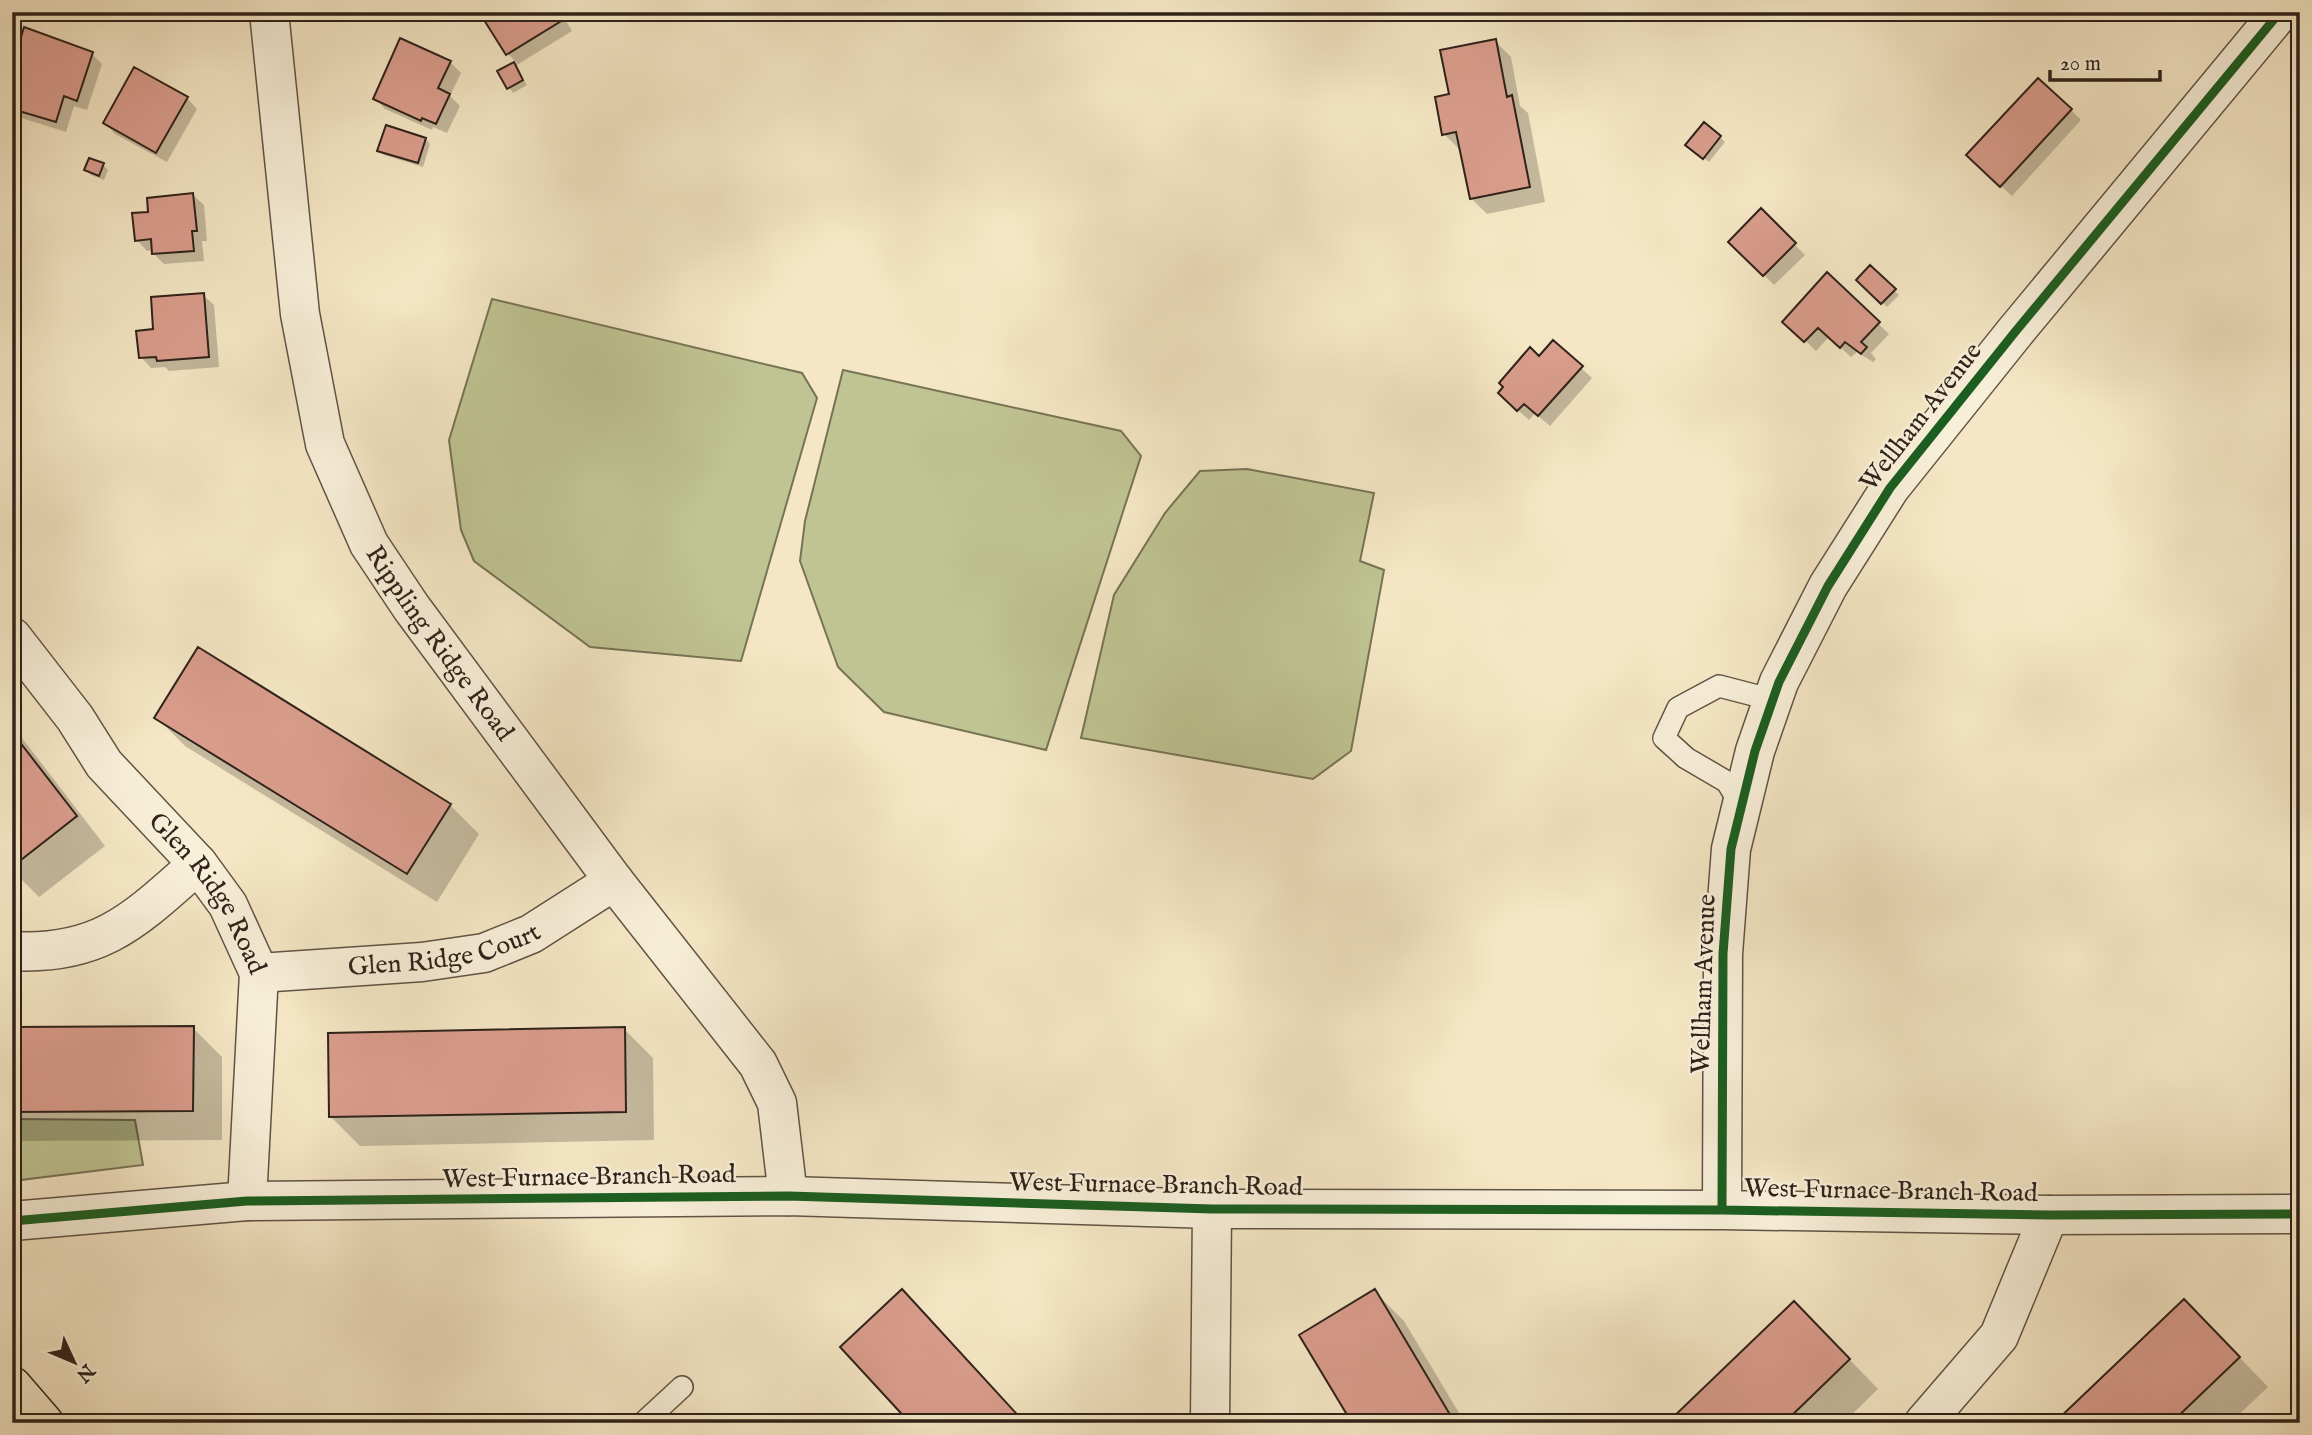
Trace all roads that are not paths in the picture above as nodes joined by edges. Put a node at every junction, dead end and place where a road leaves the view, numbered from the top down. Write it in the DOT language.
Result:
graph roads {
  1 [pos="269,12"];
  2 [pos="2280,12"];
  3 [pos="12,637"];
  4 [pos="1773,700"];
  5 [pos="1742,806"];
  6 [pos="198,864"];
  7 [pos="614,881"];
  8 [pos="12,951"];
  9 [pos="259,973"];
  10 [pos="788,1196"];
  11 [pos="247,1201"];
  12 [pos="1212,1209"];
  13 [pos="1722,1210"];
  14 [pos="2300,1214"];
  15 [pos="2049,1215"];
  16 [pos="12,1221"];
  17 [pos="12,1386"];
  18 [pos="682,1387"];
  19 [pos="44,1423"];
  20 [pos="643,1423"];
  21 [pos="1210,1423"];
  22 [pos="1924,1423"];
  1 -- 7 [label="street, Rippling Ridge Road"];
  2 -- 4 [label="street, Wellham Avenue"];
  3 -- 6 [label="street, Glen Ridge Road"];
  4 -- 5 [label="street, Wellham Avenue"];
  4 -- 5 [label="lane"];
  5 -- 13 [label="street, Wellham Avenue"];
  6 -- 8 [label="street"];
  6 -- 9 [label="street, Glen Ridge Road"];
  7 -- 9 [label="street, Glen Ridge Court"];
  7 -- 10 [label="street, Rippling Ridge Road"];
  9 -- 11 [label="street, Glen Ridge Road"];
  10 -- 11 [label="street, West Furnace Branch Road"];
  10 -- 12 [label="street, West Furnace Branch Road"];
  11 -- 16 [label="street, West Furnace Branch Road"];
  12 -- 13 [label="street, West Furnace Branch Road"];
  12 -- 21 [label="street"];
  13 -- 15 [label="street, West Furnace Branch Road"];
  14 -- 15 [label="street, West Furnace Branch Road"];
  15 -- 22 [label="street"];
  17 -- 19 [label="main road"];
  18 -- 20 [label="lane"];
}
